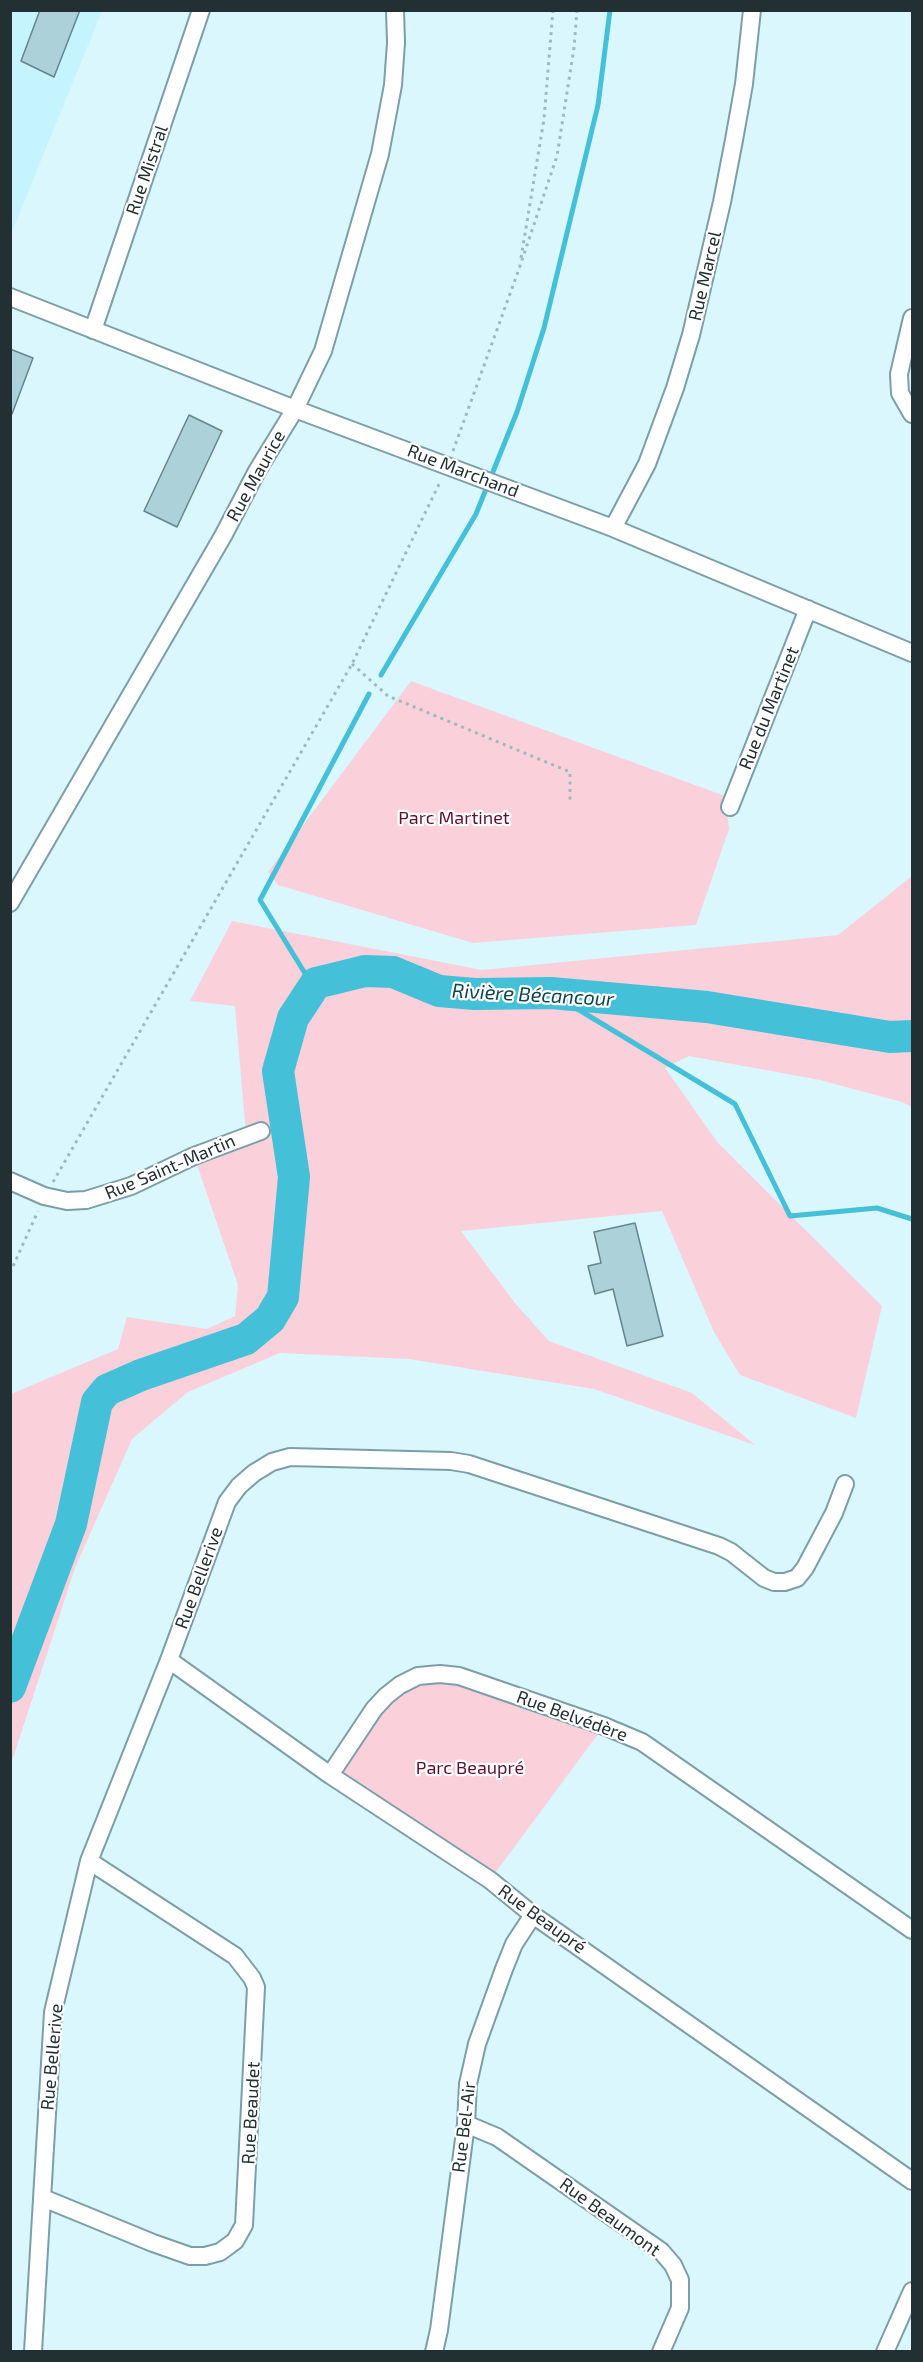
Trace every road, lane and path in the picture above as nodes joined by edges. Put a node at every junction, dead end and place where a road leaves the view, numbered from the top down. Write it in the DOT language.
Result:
graph roads {
  1 [pos="201,10"];
  2 [pos="395,10"];
  3 [pos="553,10"];
  4 [pos="577,10"];
  5 [pos="752,10"];
  6 [pos="519,269"];
  7 [pos="10,297"];
  8 [pos="912,318"];
  9 [pos="93,330"];
  10 [pos="295,409"];
  11 [pos="912,414"];
  12 [pos="448,466"];
  13 [pos="613,528"];
  14 [pos="808,609"];
  15 [pos="912,654"];
  16 [pos="352,664"];
  17 [pos="570,801"];
  18 [pos="730,807"];
  19 [pos="10,903"];
  20 [pos="261,1131"];
  21 [pos="10,1181"];
  22 [pos="44,1196"];
  23 [pos="10,1273"];
  24 [pos="845,1484"];
  25 [pos="169,1660"];
  26 [pos="330,1775"];
  27 [pos="89,1861"];
  28 [pos="533,1915"];
  29 [pos="912,1930"];
  30 [pos="466,2124"];
  31 [pos="912,2181"];
  32 [pos="42,2198"];
  33 [pos="912,2291"];
  34 [pos="33,2352"];
  35 [pos="434,2352"];
  36 [pos="661,2352"];
  37 [pos="885,2352"];
  1 -- 9 [label="street, Rue Mistral"];
  2 -- 10 [label="street, Rue Maurice"];
  3 -- 6 [label="path"];
  4 -- 6 [label="path"];
  5 -- 13 [label="street, Rue Marcel"];
  6 -- 12 [label="path"];
  7 -- 9 [label="street, Rue Marchand"];
  8 -- 11 [label="street"];
  9 -- 10 [label="street, Rue Marchand"];
  10 -- 12 [label="street, Rue Marchand"];
  10 -- 19 [label="street, Rue Maurice"];
  12 -- 13 [label="street, Rue Marchand"];
  12 -- 16 [label="path"];
  13 -- 14 [label="street, Rue Marchand"];
  14 -- 15 [label="street, Rue Marchand"];
  14 -- 18 [label="street, Rue du Martinet"];
  16 -- 17 [label="path"];
  16 -- 22 [label="path"];
  20 -- 22 [label="street, Rue Saint-Martin"];
  21 -- 22 [label="street, Rue Saint-Martin"];
  22 -- 23 [label="path"];
  24 -- 25 [label="street, Rue Bellerive"];
  25 -- 26 [label="street, Rue Beaupré"];
  25 -- 27 [label="street, Rue Bellerive"];
  26 -- 28 [label="street, Rue Beaupré"];
  26 -- 29 [label="street, Rue Belvédère"];
  27 -- 32 [label="street, Rue Bellerive"];
  27 -- 32 [label="street, Rue Beaudet"];
  28 -- 30 [label="street, Rue Bel-Air"];
  28 -- 31 [label="street, Rue Beaupré"];
  30 -- 35 [label="street, Rue Bel-Air"];
  30 -- 36 [label="street, Rue Beaumont"];
  32 -- 34 [label="street, Rue Bellerive"];
  33 -- 37 [label="street"];
}
